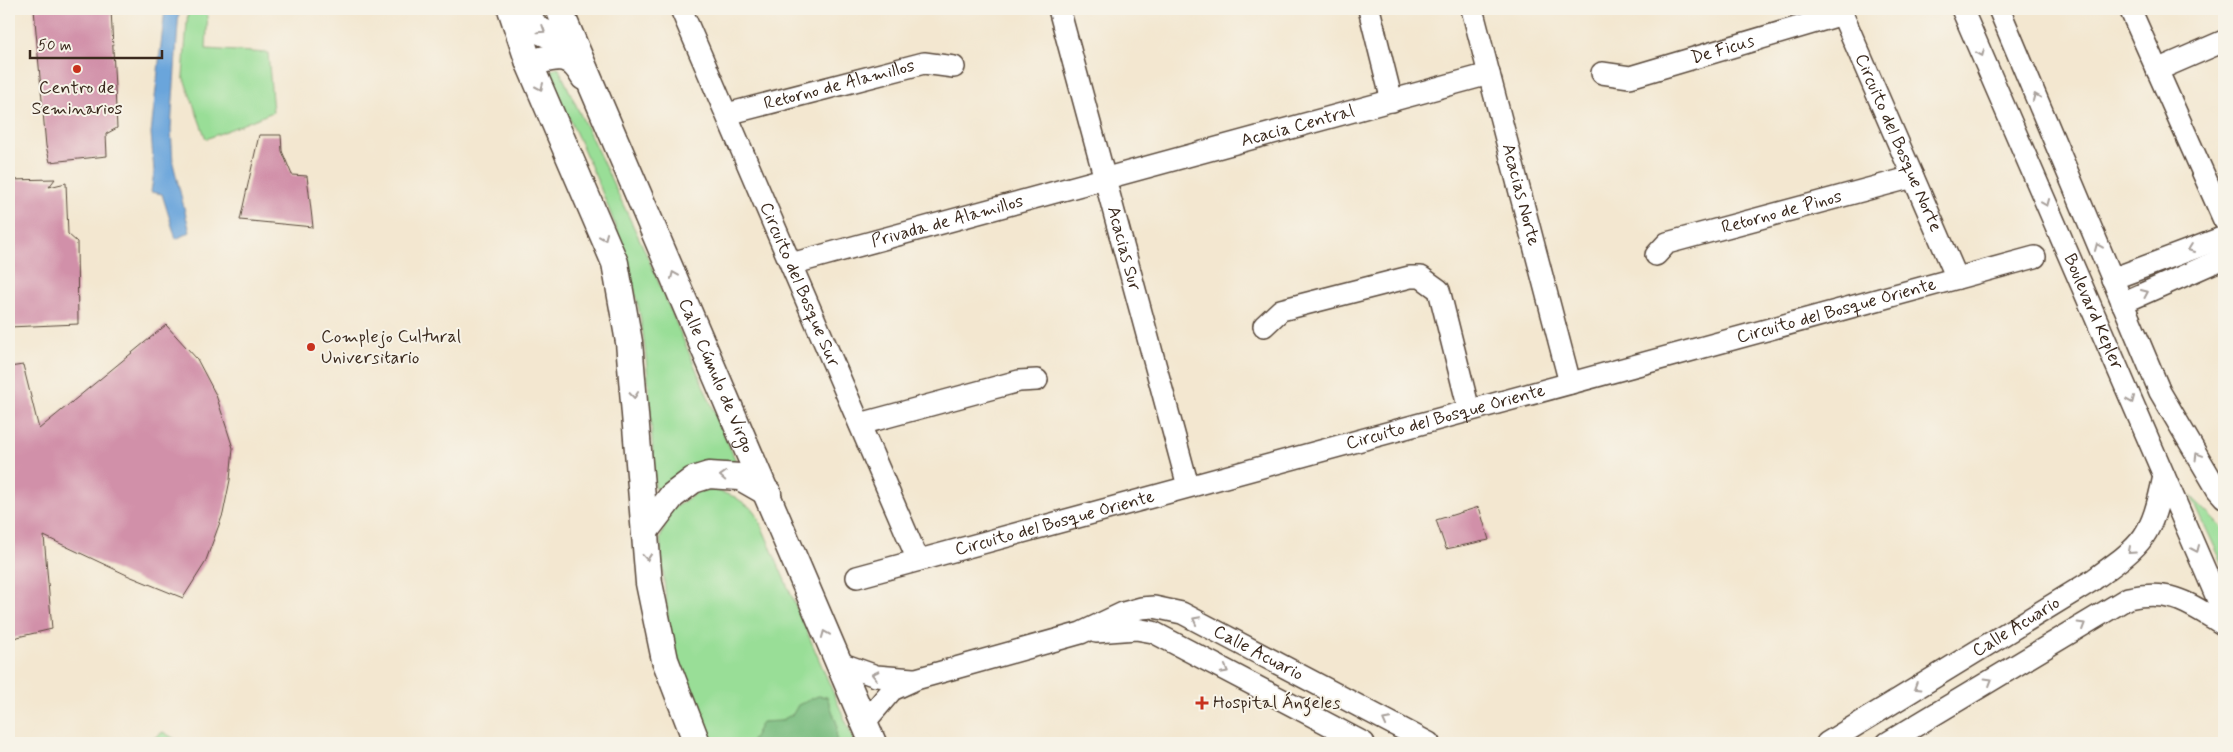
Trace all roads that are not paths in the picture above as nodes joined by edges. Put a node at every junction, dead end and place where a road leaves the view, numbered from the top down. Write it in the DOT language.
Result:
graph roads {
  1 [pos="511,9"];
  2 [pos="524,9"];
  3 [pos="681,9"];
  4 [pos="1059,9"];
  5 [pos="1369,9"];
  6 [pos="1472,9"];
  7 [pos="1962,9"];
  8 [pos="1999,9"];
  9 [pos="2130,9"];
  10 [pos="1842,12"];
  11 [pos="563,20"];
  12 [pos="2224,41"];
  13 [pos="529,63"];
  14 [pos="954,67"];
  15 [pos="2157,70"];
  16 [pos="1602,73"];
  17 [pos="1489,74"];
  18 [pos="1392,101"];
  19 [pos="727,114"];
  20 [pos="610,126"];
  21 [pos="1913,177"];
  22 [pos="1106,178"];
  23 [pos="2224,220"];
  24 [pos="2224,237"];
  25 [pos="1656,256"];
  26 [pos="2035,257"];
  27 [pos="2224,258"];
  28 [pos="791,264"];
  29 [pos="1957,278"];
  30 [pos="2112,278"];
  31 [pos="2126,312"];
  32 [pos="1264,326"];
  33 [pos="2102,331"];
  34 [pos="1037,380"];
  35 [pos="1570,383"];
  36 [pos="1469,410"];
  37 [pos="860,424"];
  38 [pos="2164,476"];
  39 [pos="1188,486"];
  40 [pos="768,493"];
  41 [pos="2224,497"];
  42 [pos="645,531"];
  43 [pos="918,560"];
  44 [pos="857,576"];
  45 [pos="2224,614"];
  46 [pos="2224,625"];
  47 [pos="1081,633"];
  48 [pos="837,662"];
  49 [pos="1946,669"];
  50 [pos="916,679"];
  51 [pos="1966,695"];
  52 [pos="868,733"];
  53 [pos="697,743"];
  54 [pos="1364,743"];
  55 [pos="1429,743"];
  56 [pos="1827,743"];
  57 [pos="1887,743"];
  1 -- 13 [label="main road"];
  2 -- 11 [label="main road, one-way"];
  3 -- 19 [label="street, Circuito del Bosque Sur"];
  4 -- 22 [label="street, Acacias Sur"];
  5 -- 18 [label="street"];
  6 -- 17 [label="street, Acacias Norte"];
  7 -- 33 [label="street, Boulevard Kepler, one-way"];
  30 -- 8 [label="street, Boulevard Kepler, one-way"];
  9 -- 15 [label="street"];
  10 -- 16 [label="street, De Ficus"];
  10 -- 21 [label="street, Circuito del Bosque Norte"];
  11 -- 20 [label="main road, Calle Cúmulo de Virgo"];
  12 -- 15 [label="street"];
  13 -- 20 [label="main road"];
  13 -- 42 [label="main road, one-way"];
  14 -- 19 [label="street, Retorno de Alamillos"];
  15 -- 23 [label="street"];
  17 -- 18 [label="street, Acacia Central"];
  17 -- 35 [label="street, Acacias Norte"];
  18 -- 22 [label="street, Acacia Central"];
  19 -- 28 [label="street, Circuito del Bosque Sur"];
  40 -- 20 [label="main road, Calle Cúmulo de Virgo, one-way"];
  21 -- 25 [label="street, Retorno de Pinos"];
  21 -- 29 [label="street, Circuito del Bosque Norte"];
  22 -- 28 [label="street, Privada de Alamillos"];
  22 -- 39 [label="street, Acacias Sur"];
  24 -- 30 [label="street, one-way"];
  26 -- 29 [label="street, Circuito del Bosque Oriente"];
  31 -- 27 [label="street, one-way"];
  28 -- 37 [label="street, Circuito del Bosque Sur"];
  29 -- 35 [label="street, Circuito del Bosque Oriente"];
  30 -- 31 [label="street, Boulevard Kepler"];
  31 -- 33 [label="street"];
  41 -- 31 [label="street, Boulevard Kepler, one-way"];
  32 -- 36 [label="street"];
  33 -- 38 [label="street, Boulevard Kepler, one-way"];
  34 -- 37 [label="street"];
  35 -- 36 [label="street, Circuito del Bosque Oriente"];
  36 -- 39 [label="street, Circuito del Bosque Oriente"];
  37 -- 43 [label="street, Circuito del Bosque Sur"];
  38 -- 45 [label="street, Boulevard Kepler, one-way"];
  38 -- 49 [label="street, Calle Acuario, one-way"];
  39 -- 43 [label="street, Circuito del Bosque Oriente"];
  40 -- 42 [label="main road, one-way"];
  48 -- 40 [label="main road, Calle Cúmulo de Virgo, one-way"];
  42 -- 53 [label="main road, one-way"];
  43 -- 44 [label="street, Circuito del Bosque Oriente"];
  51 -- 46 [label="street, Calle Acuario, one-way"];
  47 -- 50 [label="street, Calle Acuario"];
  47 -- 54 [label="street, Calle Acuario, one-way"];
  55 -- 47 [label="street, Calle Acuario, one-way"];
  50 -- 48 [label="street, Calle Acuario, one-way"];
  48 -- 52 [label="main road, Calle Cúmulo de Virgo"];
  49 -- 51 [label="street"];
  49 -- 56 [label="street, Calle Acuario, one-way"];
  50 -- 52 [label="street, Calle Acuario"];
  51 -- 57 [label="street, Calle Acuario"];
}
